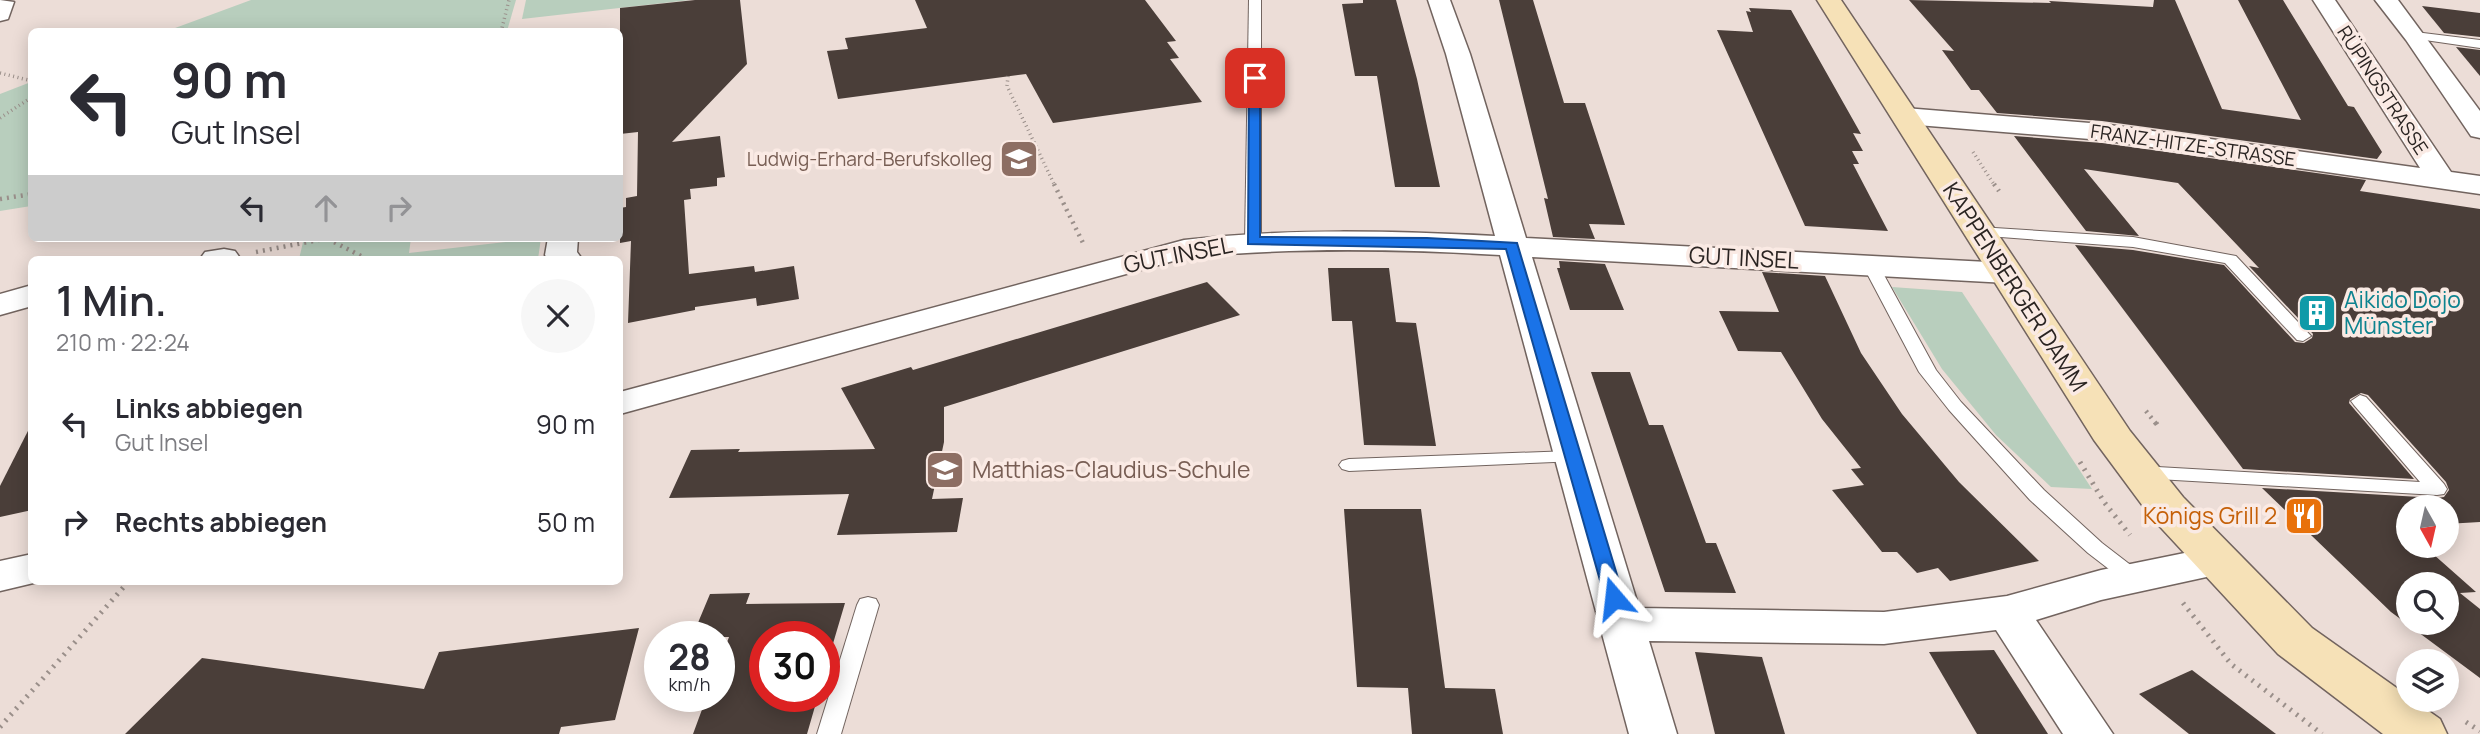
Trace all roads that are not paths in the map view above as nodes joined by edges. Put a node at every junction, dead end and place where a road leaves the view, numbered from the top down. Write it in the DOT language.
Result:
graph roads {
  1 [pos="1255,0"];
  2 [pos="1439,0"];
  3 [pos="1829,0"];
  4 [pos="2324,0"];
  5 [pos="2386,0"];
  6 [pos="2415,36"];
  7 [pos="2480,44"];
  8 [pos="1905,116"];
  9 [pos="2480,130"];
  10 [pos="2442,180"];
  11 [pos="2480,185"];
  12 [pos="1979,232"];
  13 [pos="1253,242"];
  14 [pos="1512,246"];
  15 [pos="1870,264"];
  16 [pos="2007,272"];
  17 [pos="28,296"];
  18 [pos="0,305"];
  19 [pos="2303,337"];
  20 [pos="2360,401"];
  21 [pos="623,402"];
  22 [pos="1572,457"];
  23 [pos="1349,465"];
  24 [pos="2140,472"];
  25 [pos="2219,561"];
  26 [pos="28,570"];
  27 [pos="0,576"];
  28 [pos="2134,578"];
  29 [pos="868,605"];
  30 [pos="2007,612"];
  31 [pos="1622,624"];
  32 [pos="829,734"];
  33 [pos="1653,734"];
  34 [pos="2089,734"];
  35 [pos="2421,734"];
  1 -- 13 [label="lane"];
  2 -- 14 [label="street"];
  3 -- 8 [label="main road, KAPPENBERGER DAMM"];
  4 -- 10 [label="street, RÜPINGSTRASSE"];
  5 -- 6 [label="street"];
  6 -- 7 [label="lane"];
  6 -- 9 [label="street"];
  8 -- 10 [label="street, FRANZ-HITZE-STRASSE"];
  8 -- 12 [label="main road, KAPPENBERGER DAMM"];
  10 -- 11 [label="street, FRANZ-HITZE-STRASSE"];
  12 -- 16 [label="main road, KAPPENBERGER DAMM"];
  12 -- 19 [label="lane"];
  13 -- 14 [label="street, GUT INSEL"];
  13 -- 21 [label="street, GUT INSEL"];
  14 -- 15 [label="street, GUT INSEL"];
  14 -- 22 [label="street"];
  15 -- 16 [label="street, GUT INSEL"];
  15 -- 28 [label="lane"];
  16 -- 24 [label="main road, KAPPENBERGER DAMM"];
  17 -- 18 [label="street"];
  20 -- 24 [label="lane"];
  22 -- 23 [label="lane"];
  22 -- 31 [label="street"];
  24 -- 25 [label="main road, KAPPENBERGER DAMM"];
  25 -- 28 [label="street"];
  25 -- 35 [label="main road, KAPPENBERGER DAMM"];
  26 -- 27 [label="street"];
  28 -- 30 [label="street"];
  29 -- 32 [label="lane"];
  30 -- 31 [label="street"];
  30 -- 34 [label="street"];
  31 -- 33 [label="street"];
}
